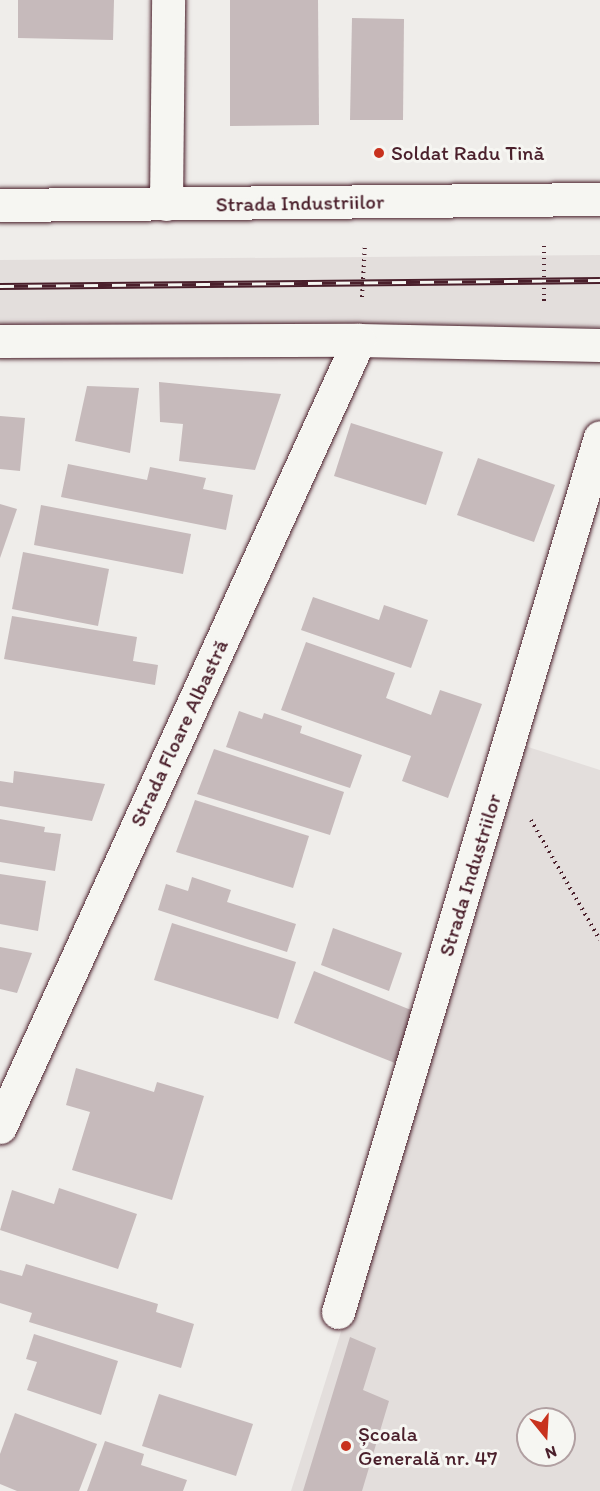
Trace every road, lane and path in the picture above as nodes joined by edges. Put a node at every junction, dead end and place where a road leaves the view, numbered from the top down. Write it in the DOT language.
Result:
graph roads {
  1 [pos="168,0"];
  2 [pos="600,199"];
  3 [pos="544,200"];
  4 [pos="367,202"];
  5 [pos="166,204"];
  6 [pos="0,205"];
  7 [pos="359,340"];
  8 [pos="0,341"];
  9 [pos="543,344"];
  10 [pos="600,345"];
  11 [pos="600,437"];
  12 [pos="502,770"];
  13 [pos="600,940"];
  14 [pos="0,1127"];
  15 [pos="338,1312"];
  1 -- 5 [label="street"];
  2 -- 3 [label="street, Strada Industriilor"];
  3 -- 4 [label="street, Strada Industriilor"];
  3 -- 9 [label="path"];
  4 -- 5 [label="street, Strada Industriilor"];
  4 -- 7 [label="path"];
  5 -- 6 [label="street, Strada Industriilor"];
  7 -- 8 [label="street"];
  7 -- 9 [label="street"];
  7 -- 14 [label="street, Strada Floare Albastră"];
  9 -- 10 [label="street"];
  11 -- 12 [label="street, Strada Industriilor"];
  12 -- 13 [label="path"];
  12 -- 15 [label="street, Strada Industriilor"];
}
